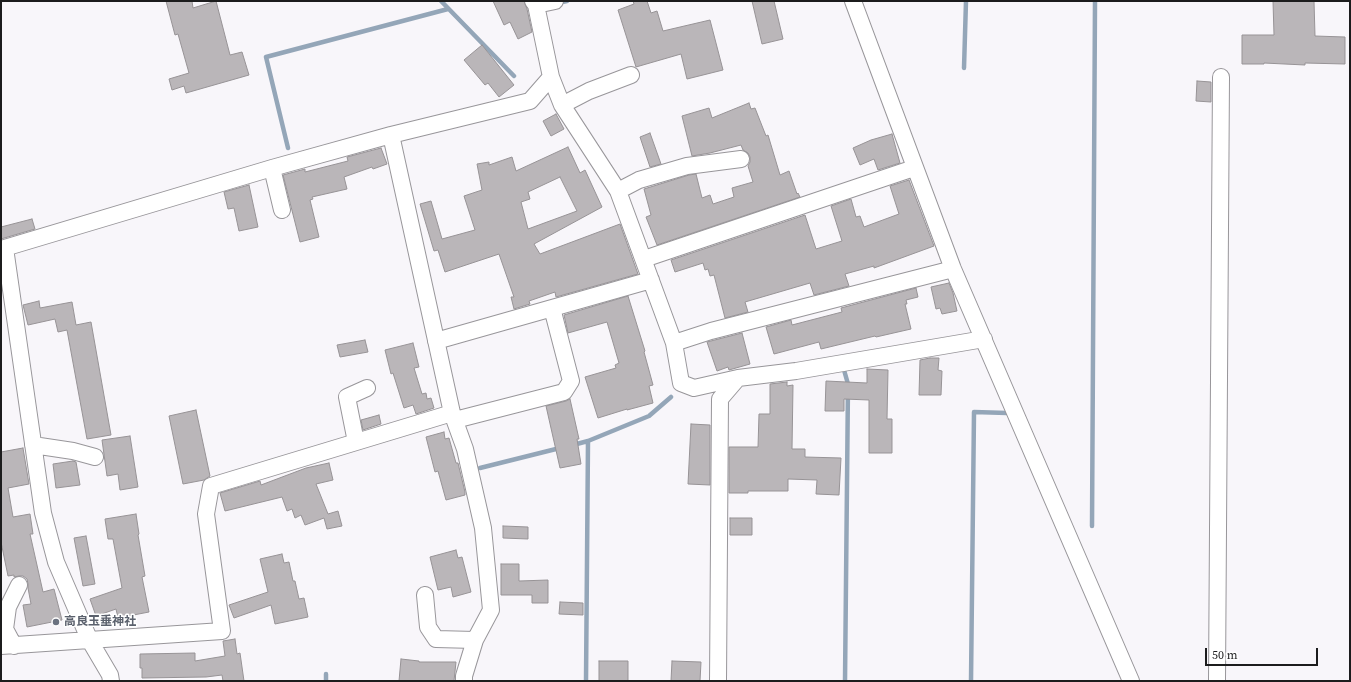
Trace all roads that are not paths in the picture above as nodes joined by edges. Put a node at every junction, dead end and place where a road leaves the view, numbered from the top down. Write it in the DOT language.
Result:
graph roads {
  1 [pos="555,1"];
  2 [pos="853,1"];
  3 [pos="534,3"];
  4 [pos="631,75"];
  5 [pos="551,77"];
  6 [pos="1221,77"];
  7 [pos="562,106"];
  8 [pos="391,135"];
  9 [pos="741,159"];
  10 [pos="272,168"];
  11 [pos="914,168"];
  12 [pos="618,191"];
  13 [pos="282,210"];
  14 [pos="3,248"];
  15 [pos="644,259"];
  16 [pos="953,269"];
  17 [pos="651,280"];
  18 [pos="552,308"];
  19 [pos="984,340"];
  20 [pos="436,341"];
  21 [pos="674,343"];
  22 [pos="738,378"];
  23 [pos="367,388"];
  24 [pos="453,416"];
  25 [pos="356,442"];
  26 [pos="33,445"];
  27 [pos="95,458"];
  28 [pos="19,585"];
  29 [pos="425,595"];
  30 [pos="475,640"];
  31 [pos="90,641"];
  32 [pos="8,646"];
  33 [pos="111,681"];
  34 [pos="464,681"];
  35 [pos="718,681"];
  36 [pos="1131,681"];
  37 [pos="1217,681"];
  1 -- 3 [label="street"];
  2 -- 11 [label="street"];
  3 -- 5 [label="street"];
  4 -- 7 [label="street"];
  5 -- 7 [label="street"];
  5 -- 8 [label="street"];
  6 -- 37 [label="street"];
  7 -- 12 [label="street"];
  8 -- 10 [label="street"];
  8 -- 20 [label="street"];
  9 -- 12 [label="street"];
  10 -- 13 [label="street"];
  10 -- 14 [label="street"];
  11 -- 15 [label="street"];
  11 -- 16 [label="street"];
  12 -- 15 [label="street"];
  14 -- 26 [label="street"];
  15 -- 17 [label="street"];
  16 -- 19 [label="street"];
  16 -- 21 [label="street"];
  17 -- 18 [label="street"];
  17 -- 21 [label="street"];
  18 -- 20 [label="street"];
  18 -- 24 [label="street"];
  19 -- 22 [label="street"];
  19 -- 36 [label="street"];
  20 -- 24 [label="street"];
  21 -- 22 [label="street"];
  22 -- 35 [label="street"];
  23 -- 25 [label="street"];
  24 -- 25 [label="street"];
  24 -- 30 [label="street"];
  25 -- 31 [label="street"];
  26 -- 27 [label="street"];
  26 -- 31 [label="street"];
  28 -- 32 [label="street"];
  29 -- 30 [label="street"];
  30 -- 34 [label="street"];
  31 -- 32 [label="street"];
  31 -- 33 [label="street"];
}
